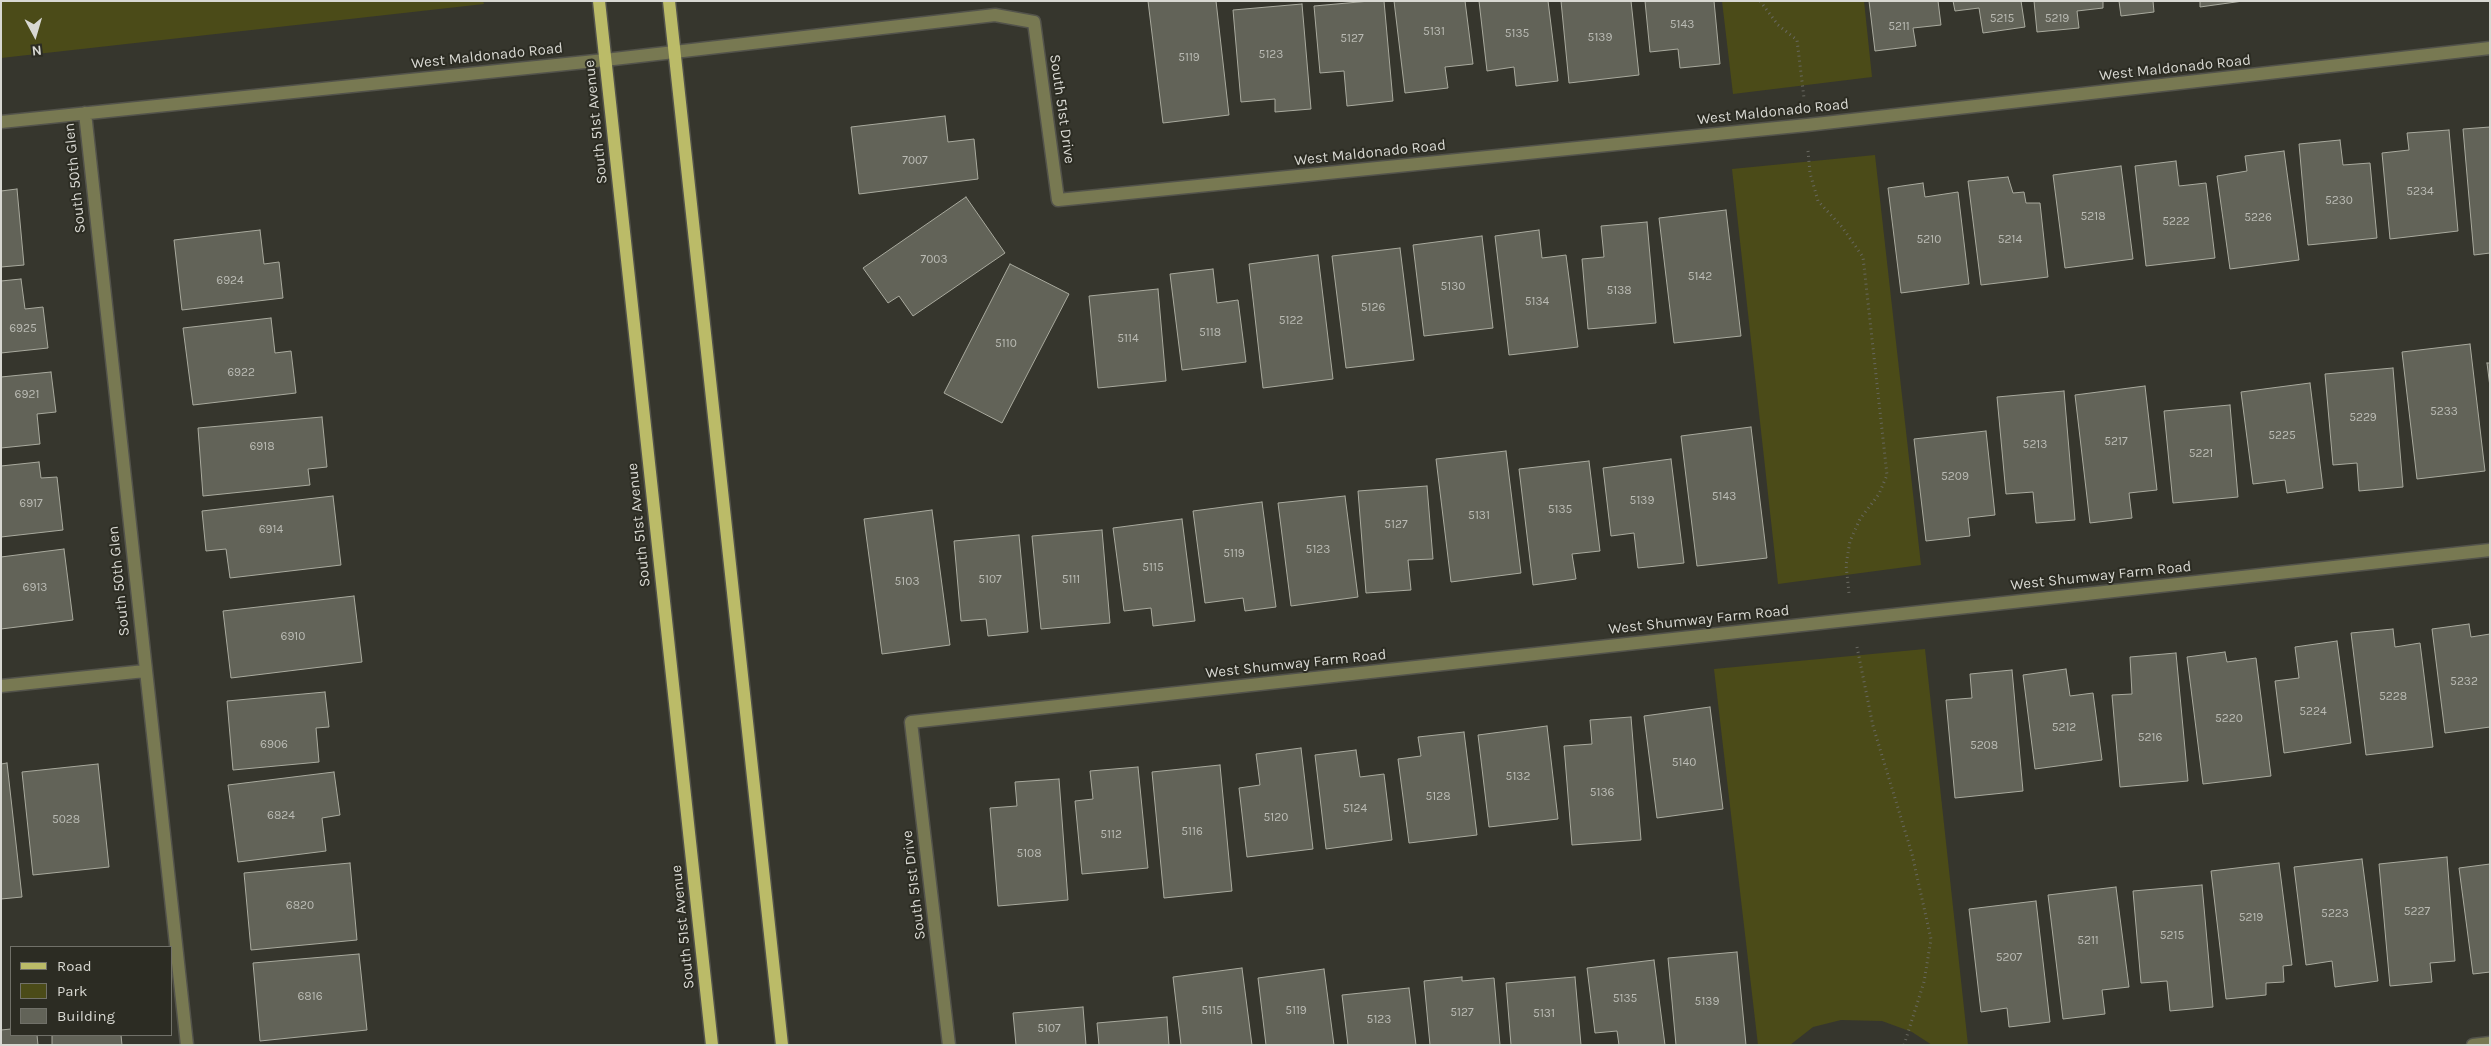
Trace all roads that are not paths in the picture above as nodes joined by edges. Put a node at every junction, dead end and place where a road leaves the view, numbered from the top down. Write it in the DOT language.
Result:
graph roads {
  1 [pos="599,1"];
  2 [pos="669,1"];
  3 [pos="1034,22"];
  4 [pos="2490,48"];
  5 [pos="674,52"];
  6 [pos="605,60"];
  7 [pos="85,113"];
  8 [pos="1,122"];
  9 [pos="1058,200"];
  10 [pos="2490,550"];
  11 [pos="145,671"];
  12 [pos="1,686"];
  13 [pos="911,722"];
  14 [pos="2490,1043"];
  15 [pos="187,1045"];
  16 [pos="712,1045"];
  17 [pos="782,1045"];
  18 [pos="949,1045"];
  19 [pos="2473,1045"];
  1 -- 6 [label="main road, South 51st Avenue"];
  2 -- 5 [label="main road"];
  3 -- 5 [label="street, West Maldonado Road"];
  3 -- 9 [label="street, South 51st Drive"];
  4 -- 9 [label="street, West Maldonado Road"];
  5 -- 6 [label="street, West Maldonado Road"];
  5 -- 17 [label="main road"];
  6 -- 7 [label="street, West Maldonado Road"];
  6 -- 16 [label="main road, South 51st Avenue"];
  7 -- 8 [label="street, West Maldonado Road"];
  7 -- 11 [label="street, South 50th Glen"];
  10 -- 13 [label="street, West Shumway Farm Road"];
  11 -- 12 [label="street"];
  11 -- 15 [label="street, South 50th Glen"];
  13 -- 18 [label="street, South 51st Drive"];
  14 -- 19 [label="street"];
}
